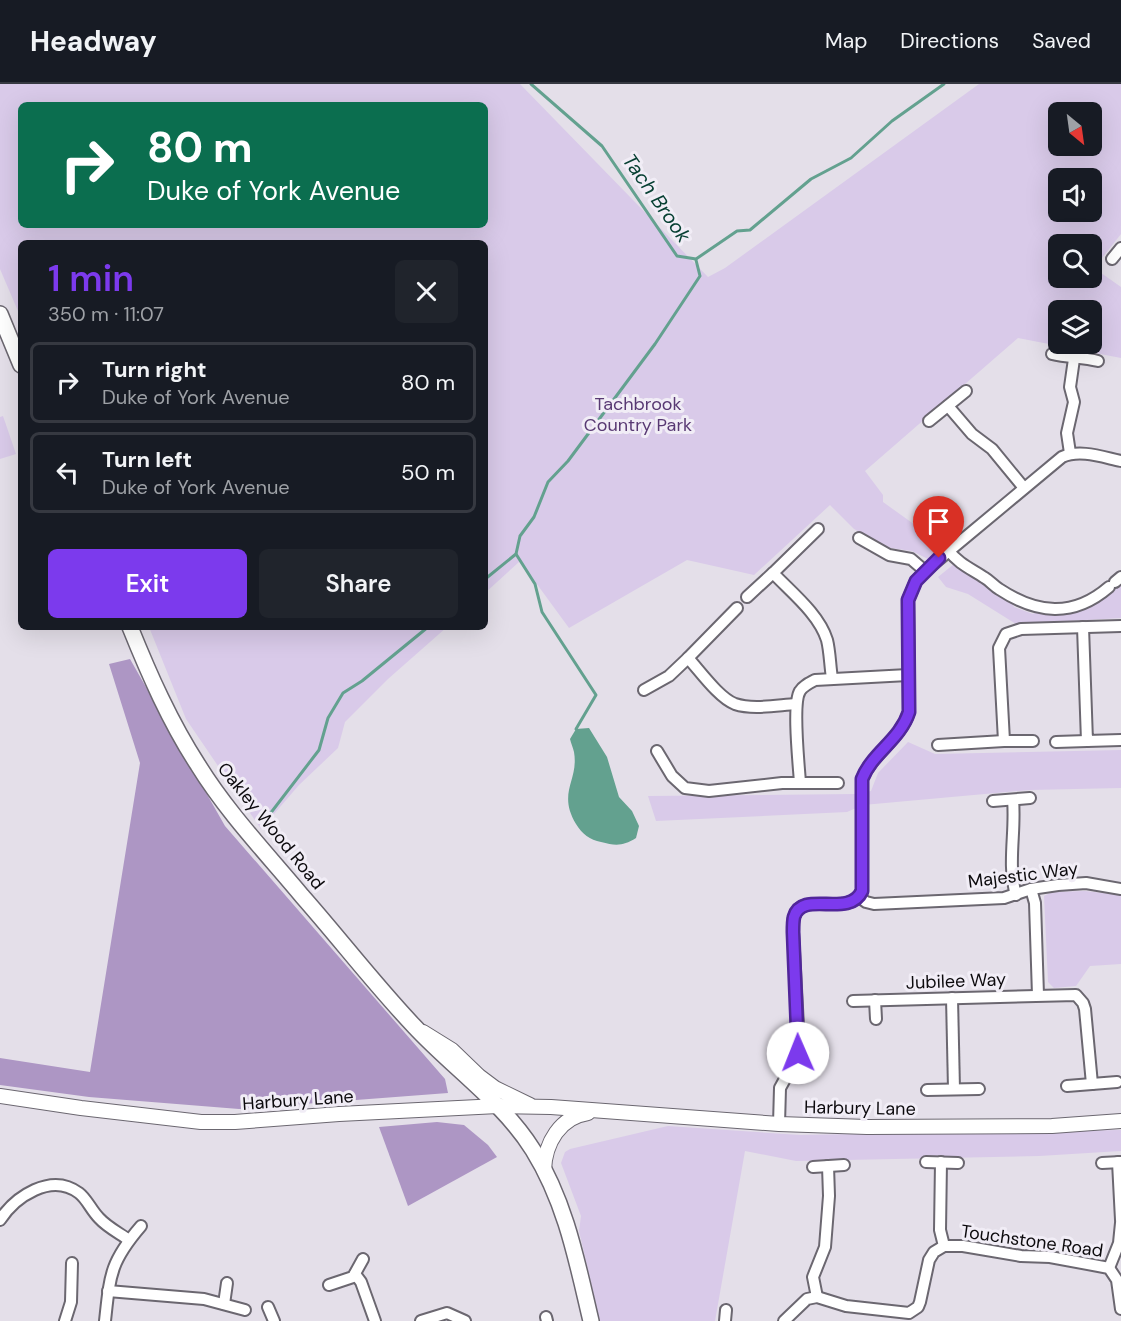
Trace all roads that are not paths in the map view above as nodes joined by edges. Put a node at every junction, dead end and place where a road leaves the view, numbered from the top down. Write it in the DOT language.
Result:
graph roads {
  1 [pos="1121,248"];
  2 [pos="1112,259"];
  3 [pos="0,314"];
  4 [pos="1052,354"];
  5 [pos="18,358"];
  6 [pos="1074,359"];
  7 [pos="1098,361"];
  8 [pos="966,391"];
  9 [pos="948,406"];
  10 [pos="929,421"];
  11 [pos="1070,453"];
  12 [pos="1121,461"];
  13 [pos="1024,488"];
  14 [pos="818,529"];
  15 [pos="859,538"];
  16 [pos="948,550"];
  17 [pos="925,571"];
  18 [pos="773,573"];
  19 [pos="1115,582"];
  20 [pos="747,597"];
  21 [pos="736,608"];
  22 [pos="1121,626"];
  23 [pos="1083,627"];
  24 [pos="131,630"];
  25 [pos="688,658"];
  26 [pos="908,675"];
  27 [pos="832,678"];
  28 [pos="644,690"];
  29 [pos="796,705"];
  30 [pos="1121,740"];
  31 [pos="1004,741"];
  32 [pos="1033,741"];
  33 [pos="1086,741"];
  34 [pos="1056,742"];
  35 [pos="938,745"];
  36 [pos="657,752"];
  37 [pos="800,783"];
  38 [pos="838,783"];
  39 [pos="1030,798"];
  40 [pos="1013,800"];
  41 [pos="993,801"];
  42 [pos="1031,889"];
  43 [pos="1121,889"];
  44 [pos="1016,895"];
  45 [pos="859,897"];
  46 [pos="1038,995"];
  47 [pos="952,998"];
  48 [pos="875,999"];
  49 [pos="853,1000"];
  50 [pos="876,1019"];
  51 [pos="416,1028"];
  52 [pos="1117,1082"];
  53 [pos="1092,1084"];
  54 [pos="1067,1086"];
  55 [pos="954,1089"];
  56 [pos="979,1089"];
  57 [pos="927,1090"];
  58 [pos="0,1096"];
  59 [pos="498,1106"];
  60 [pos="537,1107"];
  61 [pos="599,1111"];
  62 [pos="1121,1120"];
  63 [pos="779,1124"];
  64 [pos="926,1162"];
  65 [pos="941,1162"];
  66 [pos="1120,1162"];
  67 [pos="958,1163"];
  68 [pos="1102,1163"];
  69 [pos="844,1165"];
  70 [pos="828,1166"];
  71 [pos="813,1167"];
  72 [pos="544,1170"];
  73 [pos="1,1215"];
  74 [pos="1121,1222"];
  75 [pos="141,1226"];
  76 [pos="129,1240"];
  77 [pos="944,1246"];
  78 [pos="363,1259"];
  79 [pos="72,1263"];
  80 [pos="1109,1268"];
  81 [pos="355,1274"];
  82 [pos="227,1283"];
  83 [pos="329,1285"];
  84 [pos="108,1291"];
  85 [pos="817,1297"];
  86 [pos="224,1304"];
  87 [pos="268,1307"];
  88 [pos="1121,1309"];
  89 [pos="245,1310"];
  90 [pos="65,1321"];
  91 [pos="105,1321"];
  92 [pos="274,1321"];
  93 [pos="375,1321"];
  94 [pos="421,1321"];
  95 [pos="465,1321"];
  96 [pos="591,1321"];
  97 [pos="784,1321"];
  1 -- 2 [label="street"];
  3 -- 5 [label="main road"];
  4 -- 6 [label="street"];
  6 -- 7 [label="street"];
  6 -- 11 [label="street"];
  8 -- 9 [label="street"];
  9 -- 10 [label="street"];
  9 -- 13 [label="street"];
  11 -- 12 [label="street"];
  11 -- 13 [label="street"];
  13 -- 16 [label="street"];
  14 -- 18 [label="street"];
  15 -- 17 [label="street"];
  16 -- 17 [label="street"];
  16 -- 19 [label="street"];
  17 -- 26 [label="street"];
  18 -- 20 [label="street"];
  18 -- 27 [label="street"];
  21 -- 25 [label="street"];
  22 -- 23 [label="street"];
  23 -- 31 [label="street"];
  23 -- 33 [label="street"];
  24 -- 51 [label="main road, Oakley Wood Road"];
  25 -- 28 [label="street"];
  25 -- 29 [label="street"];
  26 -- 27 [label="street"];
  26 -- 45 [label="street"];
  27 -- 29 [label="street"];
  29 -- 37 [label="street"];
  30 -- 33 [label="street"];
  31 -- 32 [label="street"];
  31 -- 35 [label="street"];
  33 -- 34 [label="street"];
  36 -- 37 [label="street"];
  37 -- 38 [label="street"];
  39 -- 40 [label="street"];
  40 -- 41 [label="street"];
  40 -- 44 [label="street"];
  42 -- 43 [label="street, Majestic Way"];
  42 -- 44 [label="street, Majestic Way"];
  42 -- 46 [label="street"];
  44 -- 45 [label="street, Majestic Way"];
  45 -- 63 [label="street"];
  46 -- 47 [label="street, Jubilee Way"];
  46 -- 53 [label="street, Jubilee Way"];
  47 -- 48 [label="street, Jubilee Way"];
  47 -- 55 [label="street"];
  48 -- 49 [label="street, Jubilee Way"];
  48 -- 50 [label="street"];
  51 -- 59 [label="main road, Oakley Wood Road"];
  51 -- 60 [label="street, Oakley Wood Road"];
  52 -- 53 [label="street"];
  53 -- 54 [label="street"];
  55 -- 56 [label="street"];
  55 -- 57 [label="street"];
  58 -- 59 [label="street, Harbury Lane"];
  59 -- 60 [label="street, Harbury Lane"];
  59 -- 72 [label="main road, Oakley Wood Road"];
  60 -- 61 [label="street, Harbury Lane"];
  61 -- 63 [label="street, Harbury Lane"];
  61 -- 72 [label="street, Harbury Lane"];
  62 -- 63 [label="street, Harbury Lane"];
  64 -- 65 [label="street"];
  65 -- 67 [label="street"];
  65 -- 77 [label="street"];
  66 -- 68 [label="street"];
  66 -- 74 [label="street"];
  69 -- 70 [label="street"];
  70 -- 71 [label="street"];
  70 -- 85 [label="street"];
  72 -- 96 [label="main road, Oakley Wood Road"];
  73 -- 76 [label="street"];
  74 -- 80 [label="street"];
  75 -- 76 [label="street"];
  76 -- 84 [label="street"];
  77 -- 80 [label="street, Touchstone Road"];
  77 -- 85 [label="street, Touchstone Road"];
  78 -- 81 [label="street"];
  79 -- 90 [label="street"];
  80 -- 88 [label="street, Touchstone Road"];
  81 -- 83 [label="street"];
  81 -- 93 [label="street"];
  82 -- 86 [label="street"];
  84 -- 86 [label="street"];
  84 -- 91 [label="street"];
  85 -- 97 [label="street"];
  86 -- 89 [label="street"];
  87 -- 92 [label="street"];
  94 -- 95 [label="street"];
}
